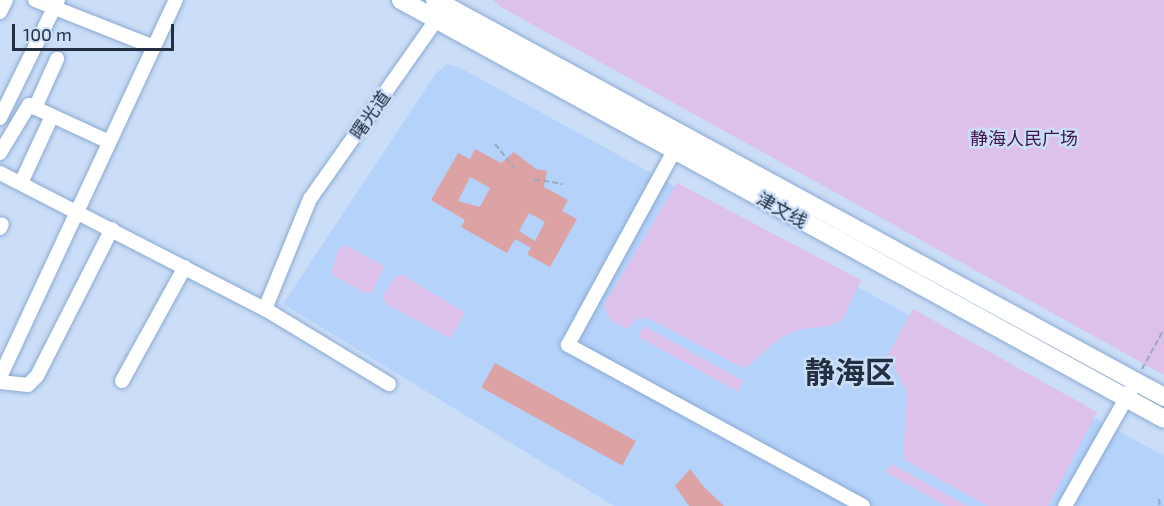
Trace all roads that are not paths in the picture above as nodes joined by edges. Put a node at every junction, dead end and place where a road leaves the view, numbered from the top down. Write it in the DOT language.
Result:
graph roads {
  1 [pos="6,0"];
  2 [pos="35,0"];
  3 [pos="176,0"];
  4 [pos="400,0"];
  5 [pos="56,4"];
  6 [pos="442,6"];
  7 [pos="0,12"];
  8 [pos="154,47"];
  9 [pos="57,59"];
  10 [pos="35,108"];
  11 [pos="52,116"];
  12 [pos="0,118"];
  13 [pos="110,142"];
  14 [pos="678,143"];
  15 [pos="0,153"];
  16 [pos="0,173"];
  17 [pos="21,183"];
  18 [pos="77,211"];
  19 [pos="112,229"];
  20 [pos="185,267"];
  21 [pos="265,309"];
  22 [pos="0,377"];
  23 [pos="122,381"];
  24 [pos="1136,381"];
  25 [pos="0,382"];
  26 [pos="389,384"];
  27 [pos="1164,397"];
  28 [pos="1126,398"];
  29 [pos="1164,419"];
  30 [pos="863,506"];
  31 [pos="1065,506"];
  1 -- 7 [label="street"];
  2 -- 5 [label="street"];
  3 -- 8 [label="street"];
  4 -- 6 [label="main road, 津文线"];
  5 -- 8 [label="street"];
  5 -- 12 [label="street"];
  6 -- 14 [label="main road, 津文线"];
  6 -- 21 [label="street, 曙光道"];
  8 -- 13 [label="street"];
  9 -- 10 [label="street"];
  10 -- 11 [label="street"];
  10 -- 15 [label="street"];
  11 -- 13 [label="street"];
  11 -- 17 [label="street"];
  13 -- 18 [label="street"];
  14 -- 24 [label="main road, 津文线"];
  14 -- 28 [label="main road, 津文线"];
  14 -- 30 [label="street"];
  16 -- 17 [label="street"];
  17 -- 18 [label="street"];
  18 -- 19 [label="street"];
  18 -- 22 [label="street"];
  19 -- 20 [label="street"];
  19 -- 25 [label="street"];
  20 -- 21 [label="street"];
  20 -- 23 [label="street"];
  21 -- 26 [label="street"];
  24 -- 27 [label="main road, 津文线"];
  24 -- 28 [label="street"];
  28 -- 29 [label="main road, 津文线"];
  28 -- 31 [label="street"];
}
